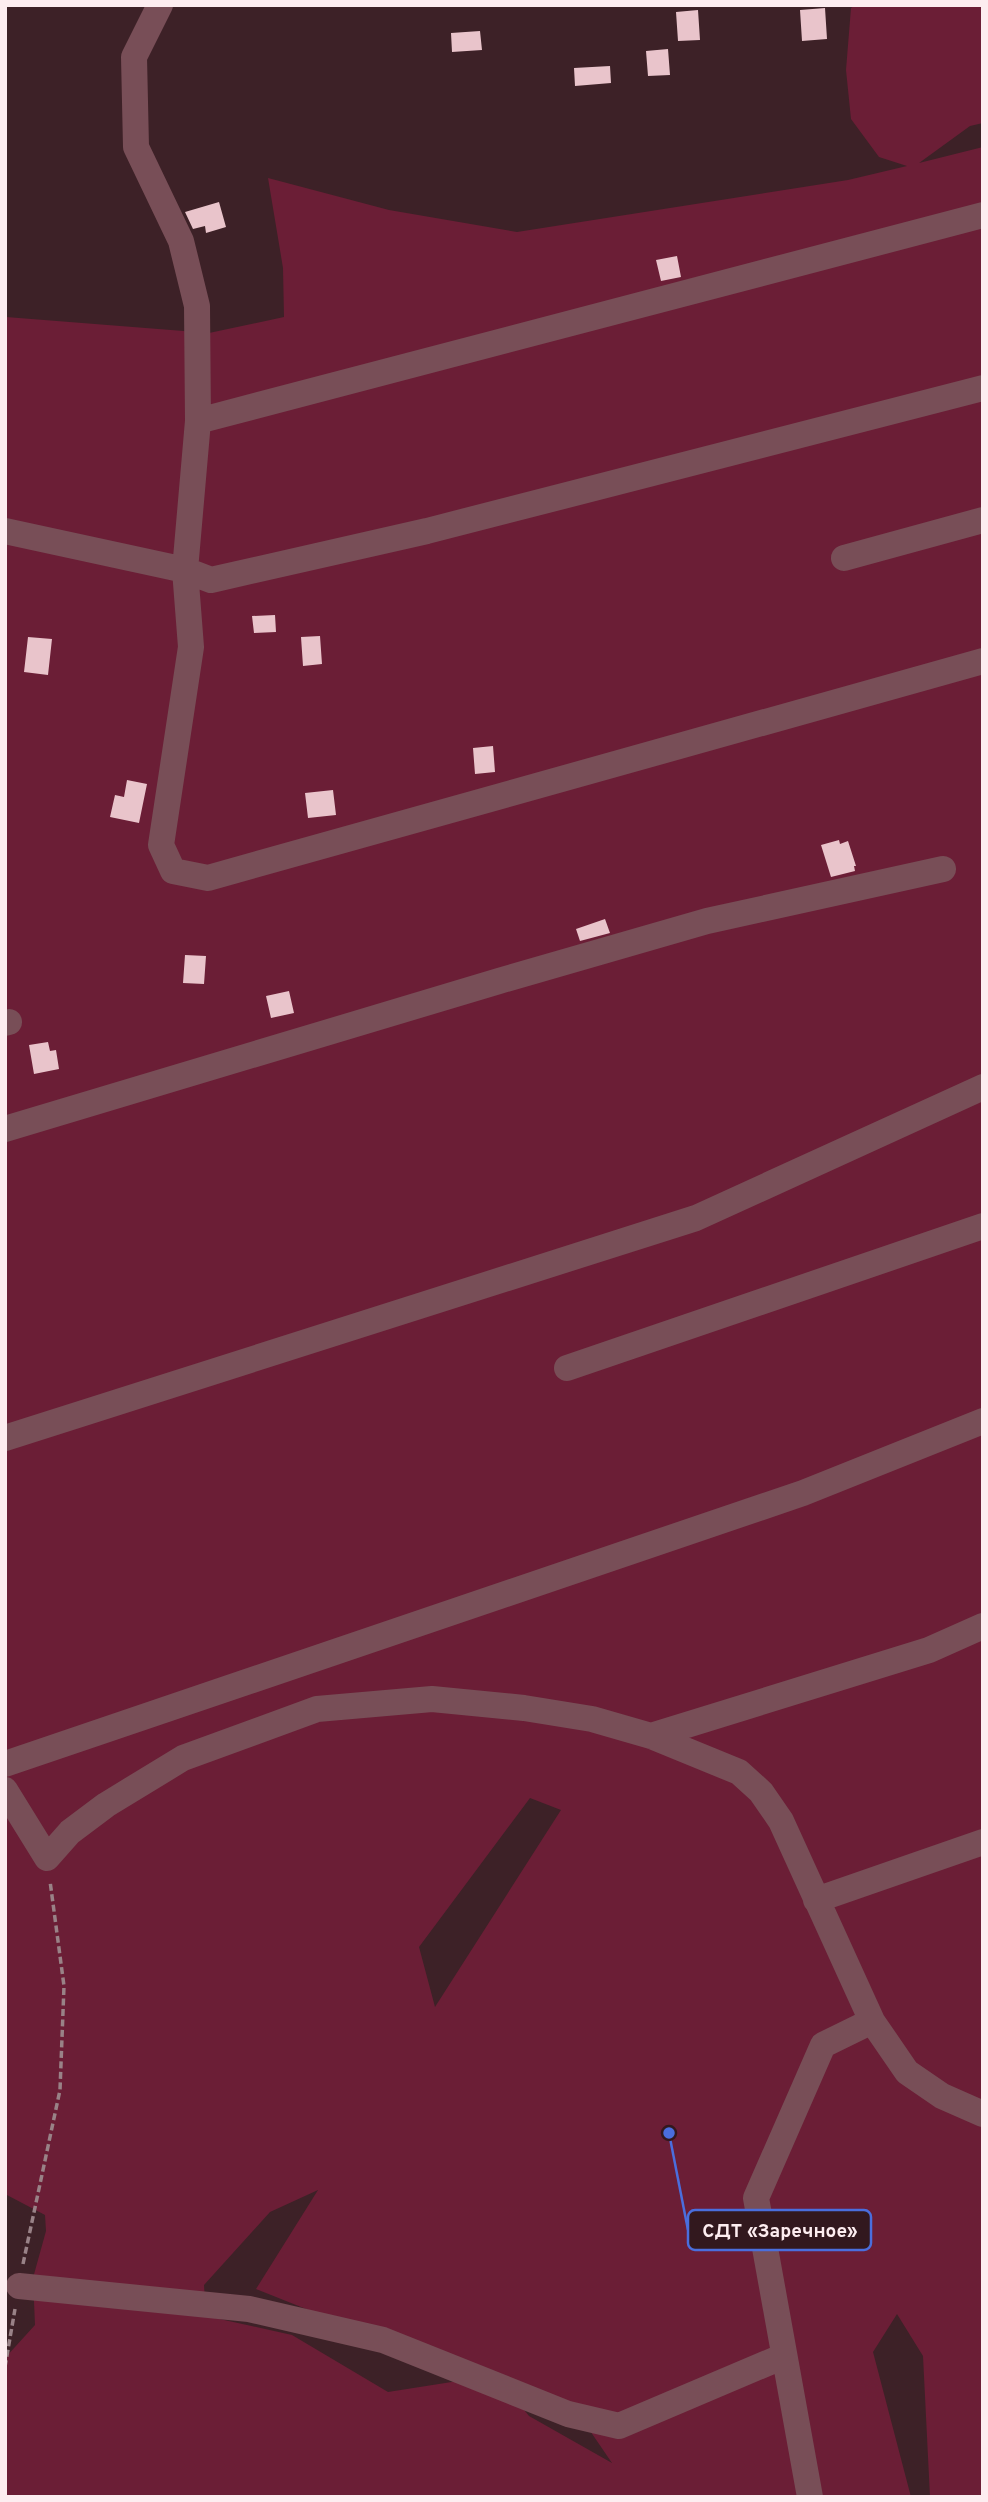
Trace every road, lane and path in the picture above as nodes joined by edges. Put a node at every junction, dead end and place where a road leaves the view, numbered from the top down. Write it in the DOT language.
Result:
graph roads {
  1 [pos="160,5"];
  2 [pos="983,215"];
  3 [pos="983,388"];
  4 [pos="198,421"];
  5 [pos="983,520"];
  6 [pos="5,531"];
  7 [pos="844,558"];
  8 [pos="185,570"];
  9 [pos="983,661"];
  10 [pos="943,869"];
  11 [pos="983,1087"];
  12 [pos="5,1129"];
  13 [pos="983,1226"];
  14 [pos="567,1368"];
  15 [pos="983,1421"];
  16 [pos="5,1438"];
  17 [pos="983,1626"];
  18 [pos="652,1736"];
  19 [pos="5,1764"];
  20 [pos="6,1791"];
  21 [pos="983,1842"];
  22 [pos="47,1858"];
  23 [pos="816,1900"];
  24 [pos="872,2021"];
  25 [pos="983,2115"];
  26 [pos="19,2286"];
  27 [pos="784,2356"];
  28 [pos="5,2367"];
  29 [pos="810,2497"];
  1 -- 4 [label="street"];
  2 -- 4 [label="street"];
  3 -- 8 [label="street"];
  4 -- 8 [label="street"];
  5 -- 7 [label="street"];
  6 -- 8 [label="street"];
  8 -- 9 [label="street"];
  10 -- 12 [label="street"];
  11 -- 16 [label="street"];
  13 -- 14 [label="street"];
  15 -- 19 [label="street"];
  17 -- 18 [label="street"];
  18 -- 22 [label="street"];
  18 -- 23 [label="street"];
  20 -- 22 [label="street"];
  21 -- 23 [label="street"];
  22 -- 26 [label="path"];
  23 -- 24 [label="street"];
  24 -- 25 [label="street"];
  24 -- 27 [label="street"];
  26 -- 27 [label="street"];
  26 -- 28 [label="path"];
  27 -- 29 [label="street"];
}
